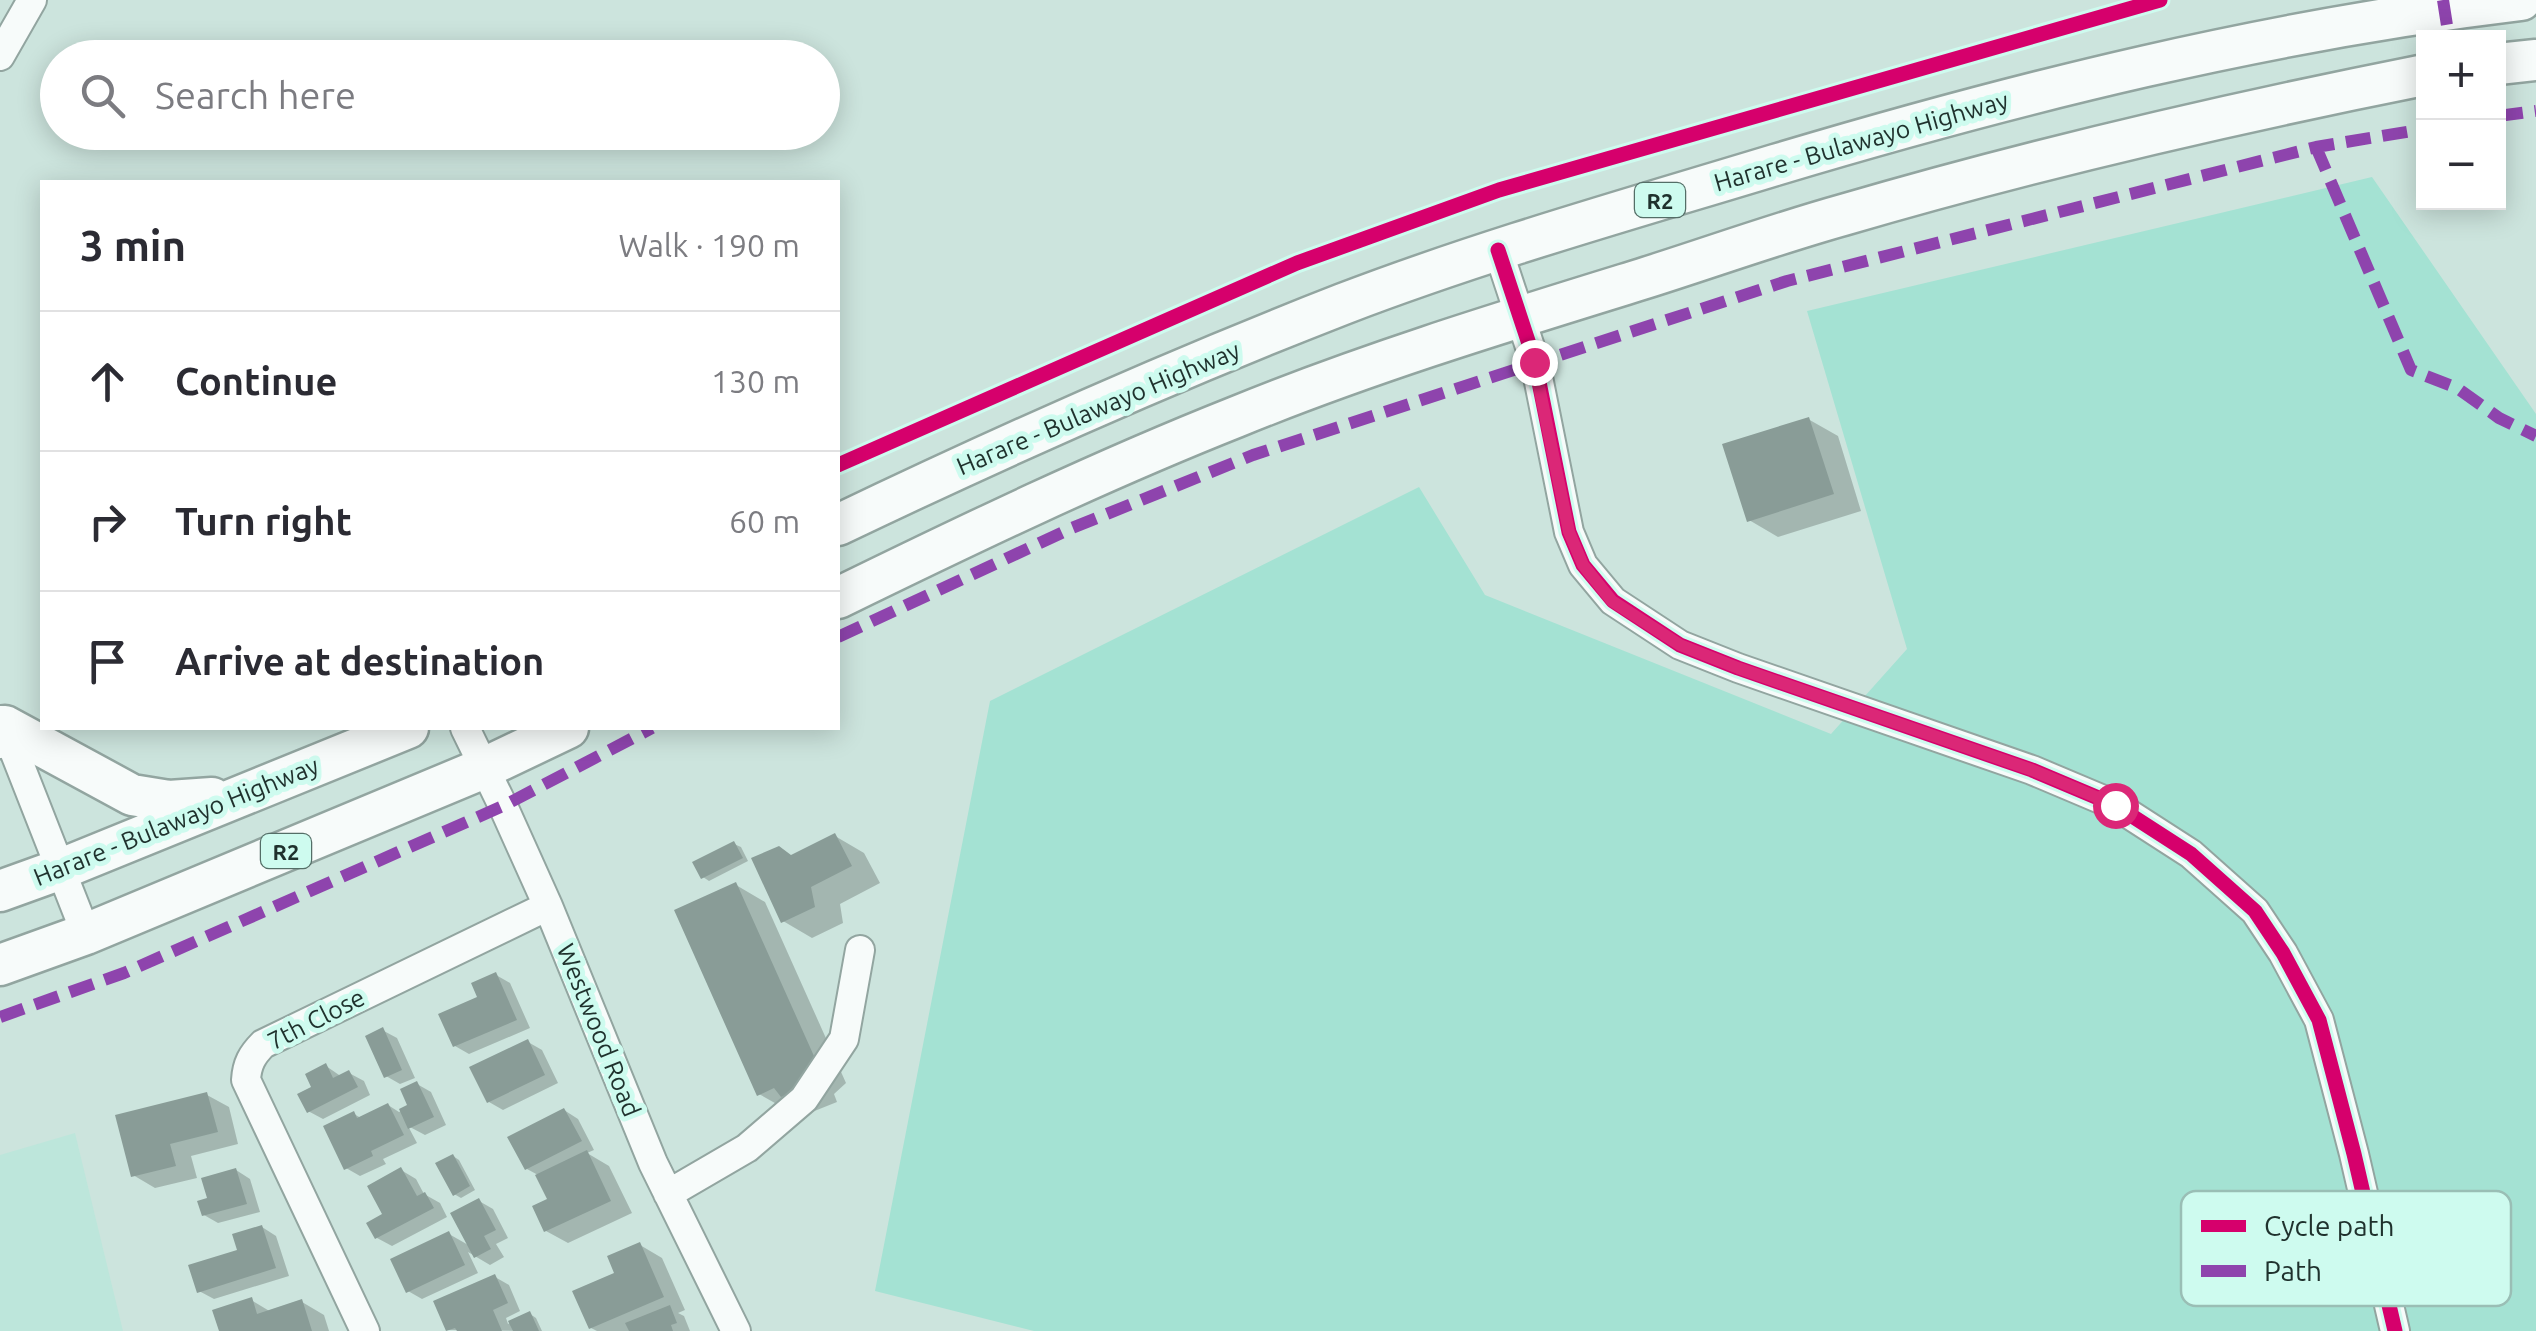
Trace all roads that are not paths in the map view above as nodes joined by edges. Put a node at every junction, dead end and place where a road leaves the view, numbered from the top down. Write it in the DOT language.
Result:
graph roads {
  1 [pos="32,0"];
  2 [pos="2521,0"];
  3 [pos="0,56"];
  4 [pos="2536,60"];
  5 [pos="2506,63"];
  6 [pos="2416,76"];
  7 [pos="1498,250"];
  8 [pos="1519,317"];
  9 [pos="840,524"];
  10 [pos="840,597"];
  11 [pos="2,726"];
  12 [pos="403,730"];
  13 [pos="466,730"];
  14 [pos="564,730"];
  15 [pos="484,768"];
  16 [pos="240,796"];
  17 [pos="61,869"];
  18 [pos="0,891"];
  19 [pos="548,906"];
  20 [pos="86,934"];
  21 [pos="860,950"];
  22 [pos="0,964"];
  23 [pos="2363,1191"];
  24 [pos="668,1194"];
  25 [pos="2389,1306"];
  26 [pos="365,1331"];
  27 [pos="736,1331"];
  28 [pos="2395,1331"];
  1 -- 3 [label="street"];
  2 -- 7 [label="highway, Harare - Bulawayo Highway / R2"];
  4 -- 5 [label="highway"];
  6 -- 8 [label="highway"];
  7 -- 8 [label="street"];
  7 -- 9 [label="highway, Harare - Bulawayo Highway / R2"];
  8 -- 10 [label="highway"];
  8 -- 23 [label="street"];
  11 -- 16 [label="highway"];
  11 -- 17 [label="street"];
  12 -- 16 [label="highway, Harare - Bulawayo Highway"];
  13 -- 15 [label="street, Westwood Road"];
  14 -- 15 [label="highway, R2"];
  15 -- 19 [label="street, Westwood Road"];
  15 -- 20 [label="highway, R2"];
  16 -- 17 [label="highway, Harare - Bulawayo Highway"];
  17 -- 18 [label="highway, Harare - Bulawayo Highway"];
  17 -- 20 [label="street"];
  19 -- 24 [label="street, Westwood Road"];
  19 -- 26 [label="street, 7th Close"];
  20 -- 22 [label="highway, R2"];
  21 -- 24 [label="street"];
  24 -- 27 [label="street, Westwood Road"];
  25 -- 28 [label="street"];
}
